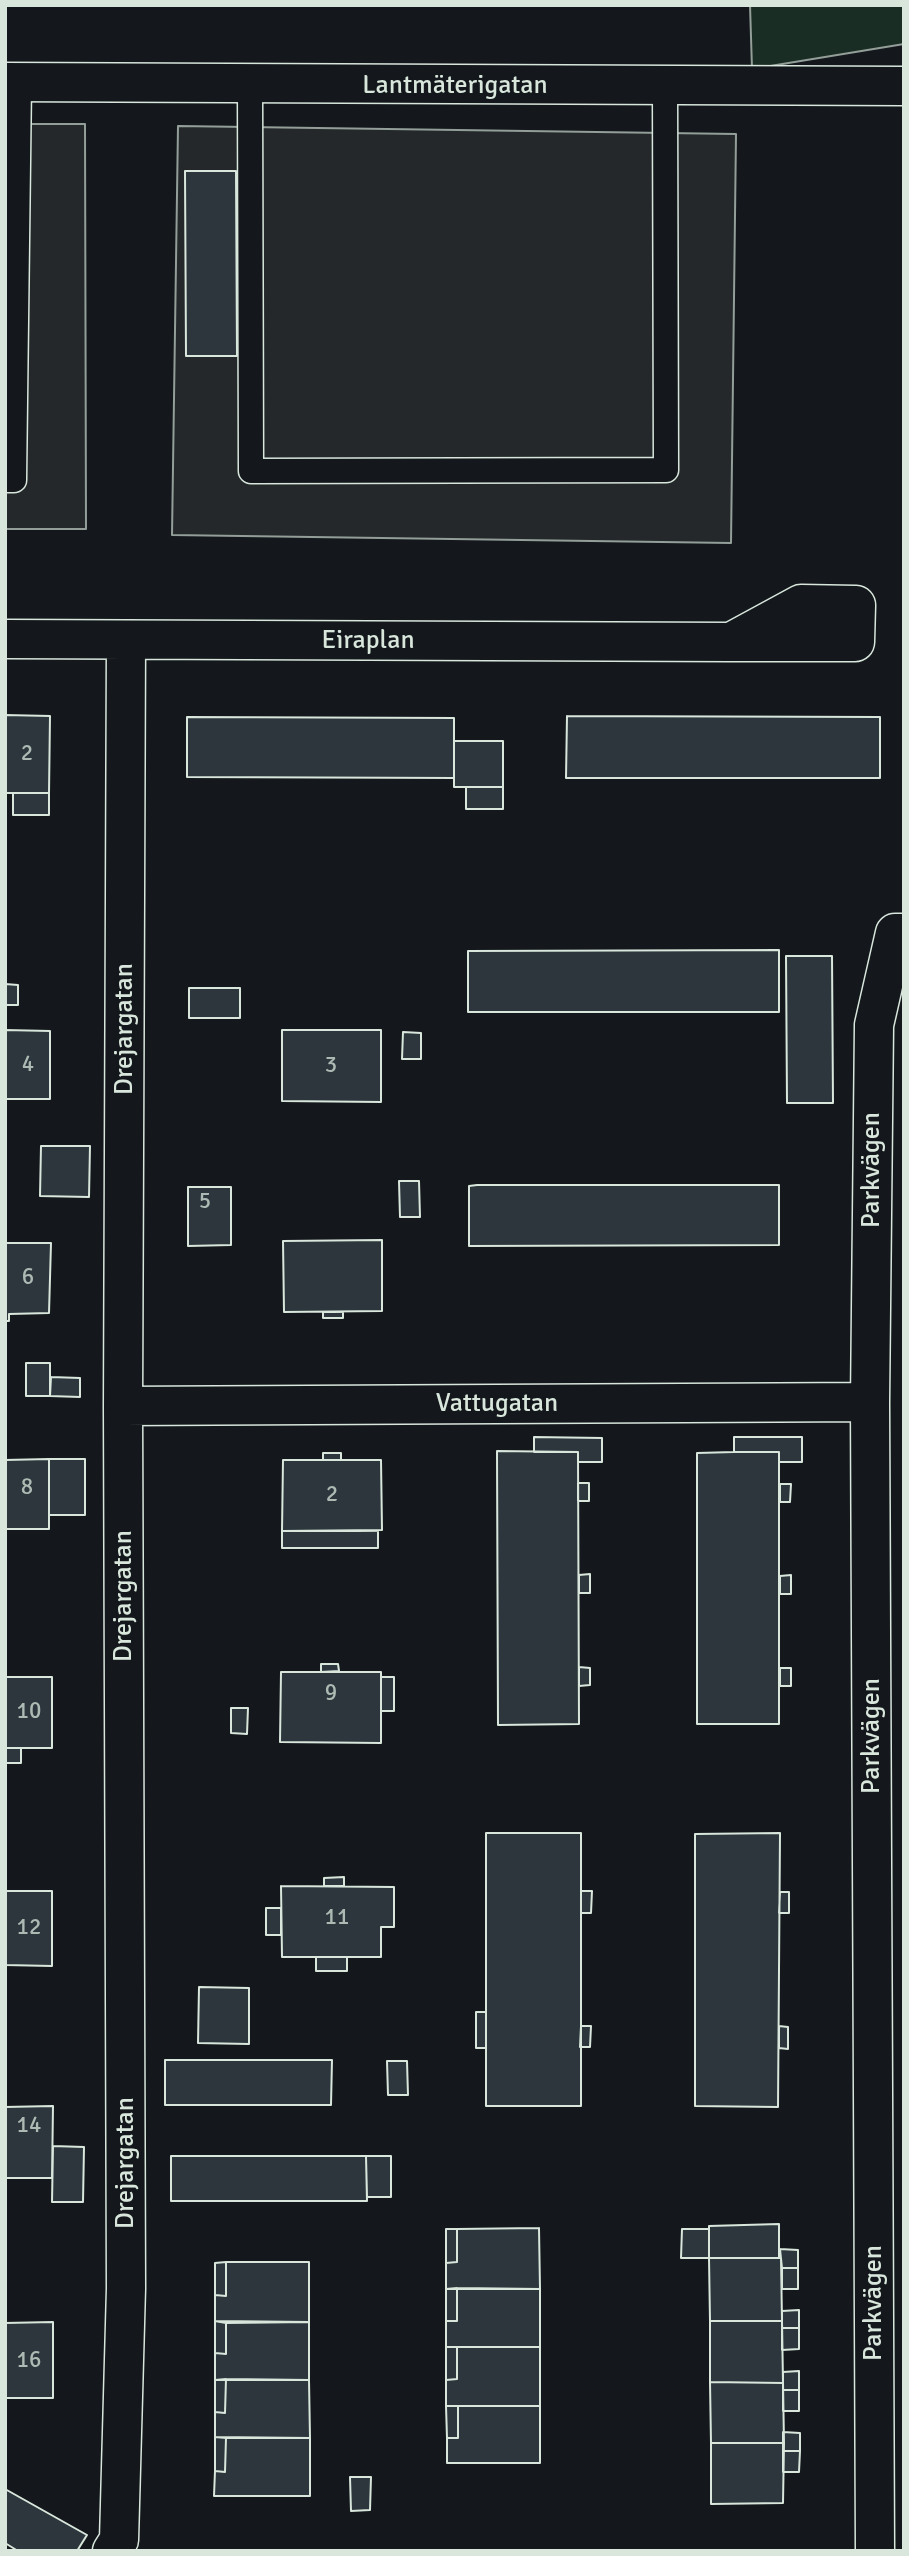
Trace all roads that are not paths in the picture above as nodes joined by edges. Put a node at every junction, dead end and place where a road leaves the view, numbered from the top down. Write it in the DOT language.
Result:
graph roads {
  1 [pos="12,82"];
  2 [pos="250,84"];
  3 [pos="904,86"];
  4 [pos="665,87"];
  5 [pos="5,480"];
  6 [pos="5,639"];
  7 [pos="126,640"];
  8 [pos="731,642"];
  9 [pos="904,933"];
  10 [pos="870,1402"];
  11 [pos="124,1406"];
  12 [pos="112,2551"];
  13 [pos="875,2551"];
  1 -- 2 [label="street, Lantmäterigatan"];
  1 -- 5 [label="lane"];
  2 -- 4 [label="street, Lantmäterigatan"];
  2 -- 4 [label="lane"];
  3 -- 4 [label="street, Lantmäterigatan"];
  6 -- 7 [label="street, Eiraplan"];
  7 -- 8 [label="street, Eiraplan"];
  7 -- 11 [label="street, Drejargatan"];
  9 -- 10 [label="street, Parkvägen"];
  10 -- 11 [label="street, Vattugatan"];
  10 -- 13 [label="street, Parkvägen"];
  11 -- 12 [label="street, Drejargatan"];
}
